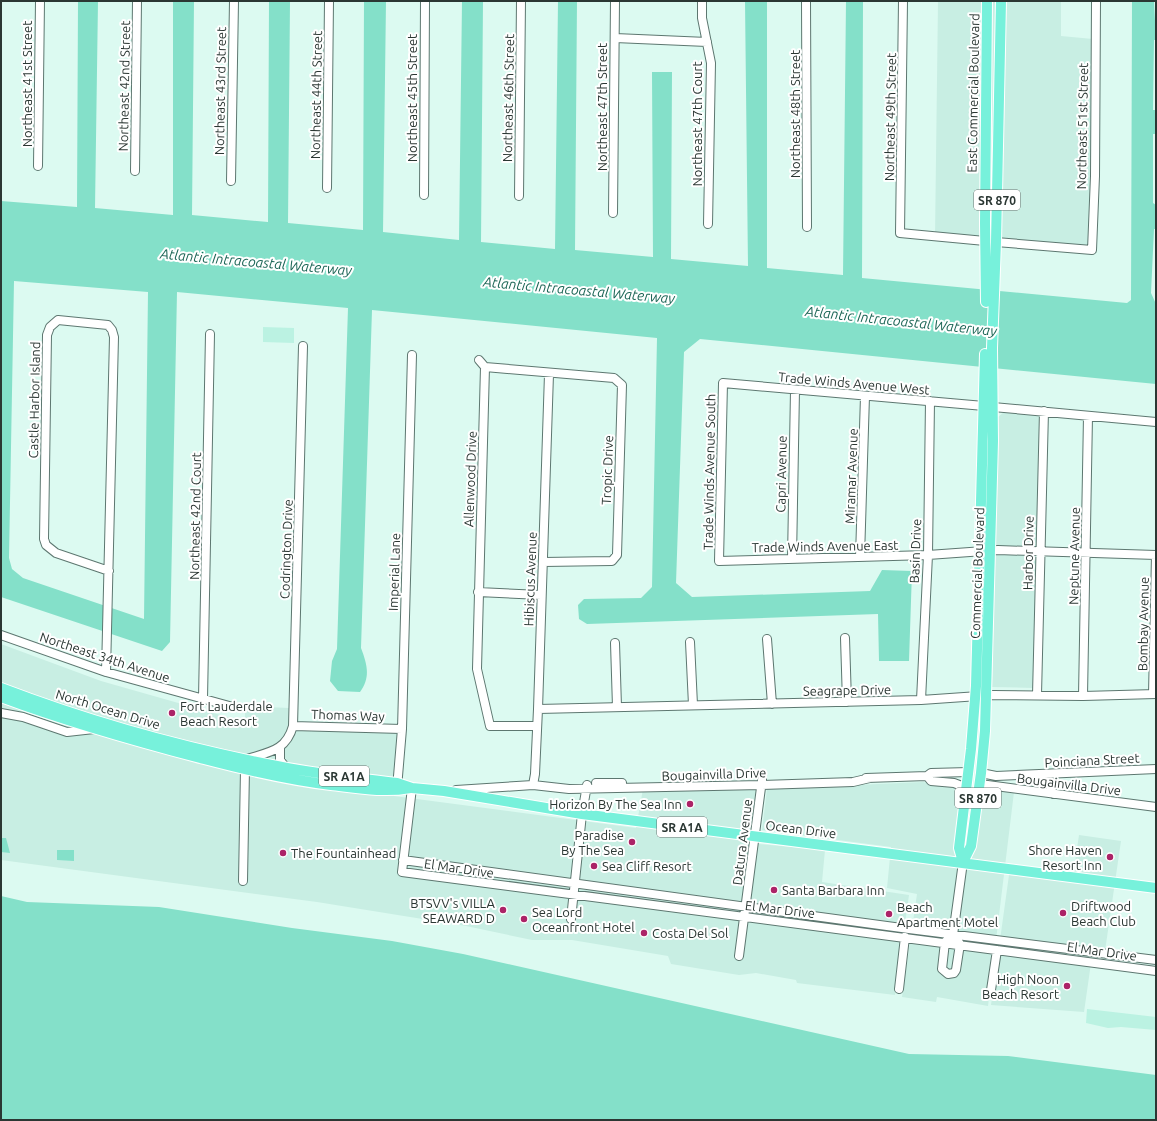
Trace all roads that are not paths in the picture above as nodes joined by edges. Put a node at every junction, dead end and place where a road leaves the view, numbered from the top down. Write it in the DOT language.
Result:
graph roads {
  1 [pos="40,1"];
  2 [pos="137,1"];
  3 [pos="234,1"];
  4 [pos="329,1"];
  5 [pos="425,1"];
  6 [pos="521,1"];
  7 [pos="615,1"];
  8 [pos="702,1"];
  9 [pos="806,1"];
  10 [pos="903,1"];
  11 [pos="987,1"];
  12 [pos="1001,1"];
  13 [pos="1096,1"];
  14 [pos="615,38"];
  15 [pos="707,42"];
  16 [pos="987,90"];
  17 [pos="999,106"];
  18 [pos="987,107"];
  19 [pos="999,119"];
  20 [pos="38,166"];
  21 [pos="135,171"];
  22 [pos="231,181"];
  23 [pos="327,188"];
  24 [pos="424,195"];
  25 [pos="519,196"];
  26 [pos="613,213"];
  27 [pos="985,223"];
  28 [pos="708,224"];
  29 [pos="807,227"];
  30 [pos="985,241"];
  31 [pos="996,242"];
  32 [pos="990,282"];
  33 [pos="210,334"];
  34 [pos="303,346"];
  35 [pos="412,355"];
  36 [pos="479,360"];
  37 [pos="485,367"];
  38 [pos="549,374"];
  39 [pos="723,383"];
  40 [pos="795,390"];
  41 [pos="865,396"];
  42 [pos="930,401"];
  43 [pos="989,406"];
  44 [pos="1044,411"];
  45 [pos="1088,416"];
  46 [pos="1156,422"];
  47 [pos="985,551"];
  48 [pos="1040,551"];
  49 [pos="1086,552"];
  50 [pos="928,555"];
  51 [pos="1156,555"];
  52 [pos="860,557"];
  53 [pos="792,559"];
  54 [pos="719,561"];
  55 [pos="543,562"];
  56 [pos="109,571"];
  57 [pos="478,592"];
  58 [pos="541,595"];
  59 [pos="1,635"];
  60 [pos="845,638"];
  61 [pos="767,639"];
  62 [pos="690,642"];
  63 [pos="615,643"];
  64 [pos="106,672"];
  65 [pos="1,688"];
  66 [pos="1155,694"];
  67 [pos="986,695"];
  68 [pos="1037,695"];
  69 [pos="1082,696"];
  70 [pos="1,697"];
  71 [pos="975,697"];
  72 [pos="203,699"];
  73 [pos="922,700"];
  74 [pos="847,702"];
  75 [pos="34,704"];
  76 [pos="772,704"];
  77 [pos="693,706"];
  78 [pos="233,707"];
  79 [pos="617,707"];
  80 [pos="538,709"];
  81 [pos="1,713"];
  82 [pos="294,726"];
  83 [pos="537,726"];
  84 [pos="402,728"];
  85 [pos="95,729"];
  86 [pos="280,748"];
  87 [pos="246,764"];
  88 [pos="286,768"];
  89 [pos="1156,769"];
  90 [pos="969,772"];
  91 [pos="981,773"];
  92 [pos="1043,774"];
  93 [pos="927,776"];
  94 [pos="1000,776"];
  95 [pos="761,782"];
  96 [pos="980,784"];
  97 [pos="533,785"];
  98 [pos="587,786"];
  99 [pos="397,787"];
  100 [pos="412,788"];
  101 [pos="966,788"];
  102 [pos="1001,788"];
  103 [pos="602,789"];
  104 [pos="444,791"];
  105 [pos="1053,794"];
  106 [pos="584,802"];
  107 [pos="1156,807"];
  108 [pos="582,814"];
  109 [pos="755,836"];
  110 [pos="403,860"];
  111 [pos="963,862"];
  112 [pos="242,881"];
  113 [pos="574,883"];
  114 [pos="1156,888"];
  115 [pos="573,895"];
  116 [pos="746,905"];
  117 [pos="744,917"];
  118 [pos="571,919"];
  119 [pos="953,935"];
  120 [pos="905,937"];
  121 [pos="945,942"];
  122 [pos="960,944"];
  123 [pos="1072,948"];
  124 [pos="997,950"];
  125 [pos="739,956"];
  126 [pos="1071,959"];
  127 [pos="1156,960"];
  128 [pos="1156,971"];
  129 [pos="899,989"];
  130 [pos="991,990"];
  1 -- 20 [label="street, Northeast 41st Street"];
  2 -- 21 [label="street, Northeast 42nd Street"];
  3 -- 22 [label="street, Northeast 43rd Street"];
  4 -- 23 [label="street, Northeast 44th Street"];
  5 -- 24 [label="street, Northeast 45th Street"];
  6 -- 25 [label="street, Northeast 46th Street"];
  7 -- 14 [label="street, Northeast 47th Street"];
  8 -- 15 [label="street, Northeast 47th Court"];
  9 -- 29 [label="street, Northeast 48th Street"];
  10 -- 30 [label="street, Northeast 49th Street"];
  11 -- 16 [label="main road, East Commercial Boulevard / SR 870"];
  12 -- 17 [label="main road, East Commercial Boulevard / SR 870"];
  13 -- 31 [label="street, Northeast 51st Street"];
  14 -- 15 [label="street"];
  14 -- 26 [label="street, Northeast 47th Street"];
  15 -- 28 [label="street, Northeast 47th Court"];
  16 -- 17 [label="main road"];
  16 -- 18 [label="main road, East Commercial Boulevard / SR 870"];
  17 -- 19 [label="main road, East Commercial Boulevard / SR 870"];
  18 -- 19 [label="main road"];
  18 -- 27 [label="main road, East Commercial Boulevard / SR 870"];
  19 -- 31 [label="main road, East Commercial Boulevard / SR 870"];
  27 -- 30 [label="main road, East Commercial Boulevard / SR 870"];
  27 -- 31 [label="main road"];
  30 -- 32 [label="main road, East Commercial Boulevard / SR 870"];
  31 -- 32 [label="main road, East Commercial Boulevard / SR 870"];
  32 -- 43 [label="main road, Commercial Boulevard / SR 870"];
  33 -- 72 [label="street, Northeast 42nd Court"];
  34 -- 82 [label="street, Codrington Drive"];
  35 -- 84 [label="street, Imperial Lane"];
  36 -- 37 [label="street"];
  37 -- 38 [label="street"];
  37 -- 57 [label="street, Allenwood Drive"];
  38 -- 55 [label="street, Hibiscus Avenue"];
  38 -- 55 [label="street, Tropic Drive"];
  39 -- 40 [label="street, Trade Winds Avenue West"];
  39 -- 54 [label="street, Trade Winds Avenue South"];
  40 -- 41 [label="street, Trade Winds Avenue West"];
  40 -- 53 [label="street, Capri Avenue"];
  41 -- 42 [label="street, Trade Winds Avenue West"];
  41 -- 52 [label="street, Miramar Avenue"];
  42 -- 43 [label="street, Trade Winds Avenue West"];
  42 -- 50 [label="street, Basin Drive"];
  43 -- 44 [label="street, Trade Winds Avenue West"];
  43 -- 47 [label="main road, Commercial Boulevard / SR 870"];
  43 -- 47 [label="main road, Commercial Boulevard / SR 870"];
  44 -- 45 [label="street, Trade Winds Avenue West"];
  44 -- 48 [label="street, Harbor Drive"];
  45 -- 46 [label="street, Trade Winds Avenue West"];
  45 -- 49 [label="street, Neptune Avenue"];
  47 -- 48 [label="street, Trade Winds Avenue East"];
  47 -- 50 [label="street, Trade Winds Avenue East"];
  47 -- 67 [label="main road, Commercial Boulevard / SR 870"];
  47 -- 71 [label="main road, Commercial Boulevard / SR 870"];
  48 -- 49 [label="street"];
  48 -- 68 [label="street, Harbor Drive"];
  49 -- 51 [label="street"];
  49 -- 69 [label="street, Neptune Avenue"];
  50 -- 52 [label="street, Trade Winds Avenue East"];
  50 -- 73 [label="street, Basin Drive"];
  51 -- 66 [label="street, Bombay Avenue"];
  52 -- 53 [label="street, Trade Winds Avenue East"];
  53 -- 54 [label="street, Trade Winds Avenue East"];
  55 -- 58 [label="street, Hibiscus Avenue"];
  56 -- 56 [label="street, Castle Harbor Island"];
  56 -- 64 [label="street, Castle Harbor Island"];
  57 -- 58 [label="street"];
  57 -- 83 [label="street, Allenwood Drive"];
  58 -- 80 [label="street, Hibiscus Avenue"];
  59 -- 64 [label="street, Northeast 34th Avenue"];
  60 -- 74 [label="street"];
  61 -- 76 [label="street"];
  62 -- 77 [label="street"];
  63 -- 79 [label="street"];
  64 -- 72 [label="street, Northeast 34th Avenue"];
  65 -- 75 [label="main road, SR A1A"];
  66 -- 69 [label="street, Seagrape Drive"];
  67 -- 68 [label="street, Seagrape Drive"];
  67 -- 71 [label="street, Seagrape Drive"];
  67 -- 91 [label="main road, Commercial Boulevard / SR 870"];
  68 -- 69 [label="street, Seagrape Drive"];
  70 -- 75 [label="main road, SR A1A"];
  71 -- 73 [label="street, Seagrape Drive"];
  71 -- 90 [label="main road, Commercial Boulevard / SR 870"];
  72 -- 78 [label="street, Northeast 34th Avenue"];
  73 -- 74 [label="street, Seagrape Drive"];
  74 -- 76 [label="street, Seagrape Drive"];
  75 -- 85 [label="main road, North Ocean Drive / SR A1A"];
  75 -- 87 [label="main road, North Ocean Drive / SR A1A"];
  76 -- 77 [label="street, Seagrape Drive"];
  77 -- 79 [label="street, Seagrape Drive"];
  79 -- 80 [label="street, Seagrape Drive"];
  80 -- 83 [label="street, Hibiscus Avenue"];
  81 -- 85 [label="street"];
  82 -- 84 [label="street, Thomas Way"];
  82 -- 86 [label="street, Codrington Drive"];
  83 -- 97 [label="street, Hibiscus Avenue"];
  84 -- 99 [label="street, Imperial Lane"];
  85 -- 87 [label="main road, North Ocean Drive / SR A1A"];
  86 -- 87 [label="street"];
  86 -- 88 [label="street"];
  87 -- 88 [label="main road, North Ocean Drive / SR A1A"];
  87 -- 99 [label="main road, North Ocean Drive / SR A1A"];
  87 -- 112 [label="street"];
  88 -- 99 [label="main road, North Ocean Drive / SR A1A"];
  89 -- 92 [label="street, Poinciana Street"];
  90 -- 93 [label="street"];
  90 -- 96 [label="main road"];
  90 -- 101 [label="main road, Commercial Boulevard / SR 870"];
  91 -- 94 [label="street, Poinciana Street"];
  91 -- 96 [label="main road, Commercial Boulevard / SR 870"];
  92 -- 94 [label="street, Poinciana Street"];
  92 -- 105 [label="street"];
  93 -- 95 [label="street, Bougainvilla Drive"];
  93 -- 101 [label="street, Bougainvilla Drive"];
  94 -- 102 [label="street"];
  95 -- 98 [label="street, Bougainvilla Drive"];
  95 -- 103 [label="street, Bougainvilla Drive"];
  95 -- 109 [label="street, Datura Avenue"];
  96 -- 102 [label="street, Bougainvilla Drive"];
  96 -- 111 [label="main road, Commercial Boulevard / SR 870"];
  97 -- 98 [label="street, Bougainvilla Drive"];
  97 -- 104 [label="street, Bougainvilla Drive"];
  98 -- 103 [label="street, Bougainvilla Drive"];
  98 -- 106 [label="street"];
  99 -- 100 [label="main road, North Ocean Drive / SR A1A"];
  100 -- 104 [label="main road, North Ocean Drive / SR A1A"];
  100 -- 110 [label="street"];
  101 -- 111 [label="main road, Commercial Boulevard / SR 870"];
  102 -- 105 [label="street, Bougainvilla Drive"];
  103 -- 106 [label="street"];
  104 -- 108 [label="main road, Ocean Drive / SR A1A"];
  105 -- 107 [label="street, Bougainvilla Drive"];
  106 -- 108 [label="street"];
  108 -- 109 [label="main road, Ocean Drive / SR A1A"];
  108 -- 113 [label="street"];
  109 -- 111 [label="main road, Ocean Drive / SR A1A"];
  109 -- 116 [label="street, Datura Avenue"];
  110 -- 113 [label="street, El Mar Drive"];
  110 -- 115 [label="street, El Mar Drive"];
  111 -- 114 [label="main road, Ocean Drive / SR A1A"];
  111 -- 119 [label="street, Commercial Boulevard"];
  113 -- 115 [label="street"];
  113 -- 116 [label="street, El Mar Drive"];
  115 -- 117 [label="street, El Mar Drive"];
  115 -- 118 [label="street"];
  116 -- 117 [label="street, Datura Avenue"];
  116 -- 119 [label="street, El Mar Drive"];
  117 -- 120 [label="street, El Mar Drive"];
  117 -- 125 [label="street, Datura Avenue"];
  119 -- 121 [label="street"];
  119 -- 122 [label="street"];
  119 -- 123 [label="street, El Mar Drive"];
  120 -- 121 [label="street, El Mar Drive"];
  120 -- 129 [label="street"];
  121 -- 122 [label="street, El Mar Drive"];
  121 -- 122 [label="street"];
  122 -- 124 [label="street, El Mar Drive"];
  123 -- 126 [label="street"];
  123 -- 127 [label="street, El Mar Drive"];
  124 -- 126 [label="street, El Mar Drive"];
  124 -- 130 [label="street"];
  126 -- 128 [label="street, El Mar Drive"];
}
